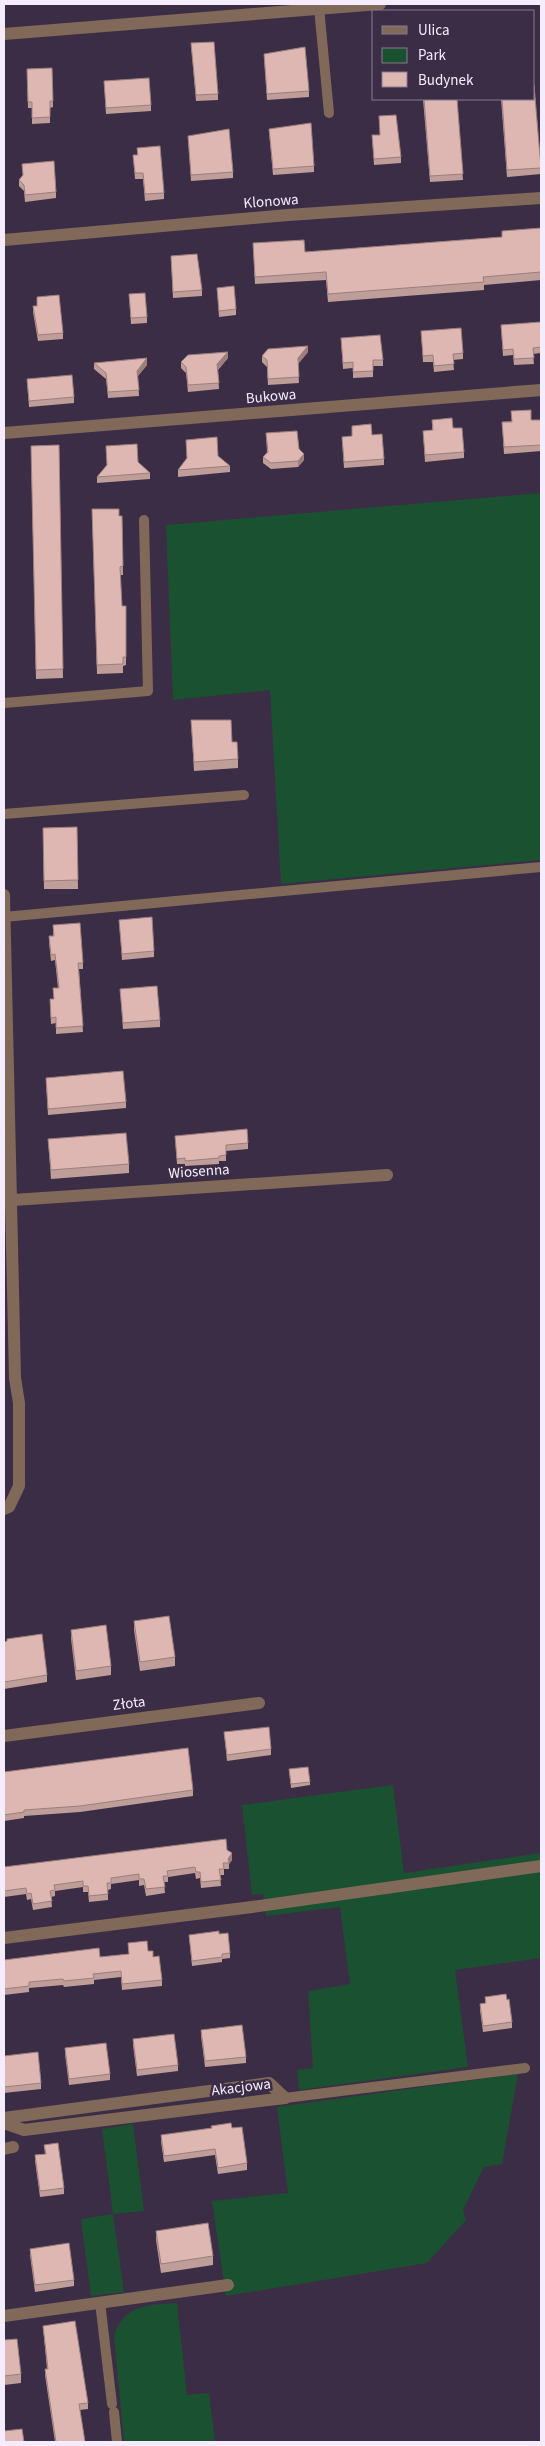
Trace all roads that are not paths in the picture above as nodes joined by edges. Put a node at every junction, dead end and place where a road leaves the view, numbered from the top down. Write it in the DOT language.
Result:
graph roads {
  1 [pos="380,4"];
  2 [pos="319,8"];
  3 [pos="4,34"];
  4 [pos="329,113"];
  5 [pos="541,198"];
  6 [pos="4,240"];
  7 [pos="541,390"];
  8 [pos="4,434"];
  9 [pos="144,520"];
  10 [pos="4,703"];
  11 [pos="244,795"];
  12 [pos="4,814"];
  13 [pos="541,867"];
  14 [pos="4,895"];
  15 [pos="4,917"];
  16 [pos="6,1077"];
  17 [pos="387,1174"];
  18 [pos="13,1200"];
  19 [pos="9,1277"];
  20 [pos="10,1379"];
  21 [pos="7,1508"];
  22 [pos="259,1703"];
  23 [pos="4,1736"];
  24 [pos="541,1866"];
  25 [pos="4,1938"];
  26 [pos="525,2068"];
  27 [pos="285,2098"];
  28 [pos="4,2118"];
  29 [pos="4,2123"];
  30 [pos="228,2285"];
  31 [pos="100,2302"];
  32 [pos="4,2316"];
  33 [pos="117,2442"];
  1 -- 2 [label="street"];
  2 -- 3 [label="street"];
  2 -- 4 [label="lane"];
  5 -- 6 [label="street, Klonowa"];
  7 -- 8 [label="street, Bukowa"];
  9 -- 10 [label="lane"];
  11 -- 12 [label="lane"];
  13 -- 15 [label="lane"];
  14 -- 15 [label="street"];
  15 -- 16 [label="street"];
  16 -- 18 [label="street"];
  17 -- 18 [label="street, Wiosenna"];
  18 -- 19 [label="street"];
  19 -- 20 [label="street"];
  20 -- 21 [label="street"];
  22 -- 23 [label="street, Złota"];
  24 -- 25 [label="street"];
  26 -- 27 [label="lane"];
  27 -- 28 [label="street, Akacjowa"];
  27 -- 29 [label="street, Akacjowa"];
  30 -- 31 [label="street"];
  31 -- 32 [label="street"];
  31 -- 33 [label="lane"];
}
